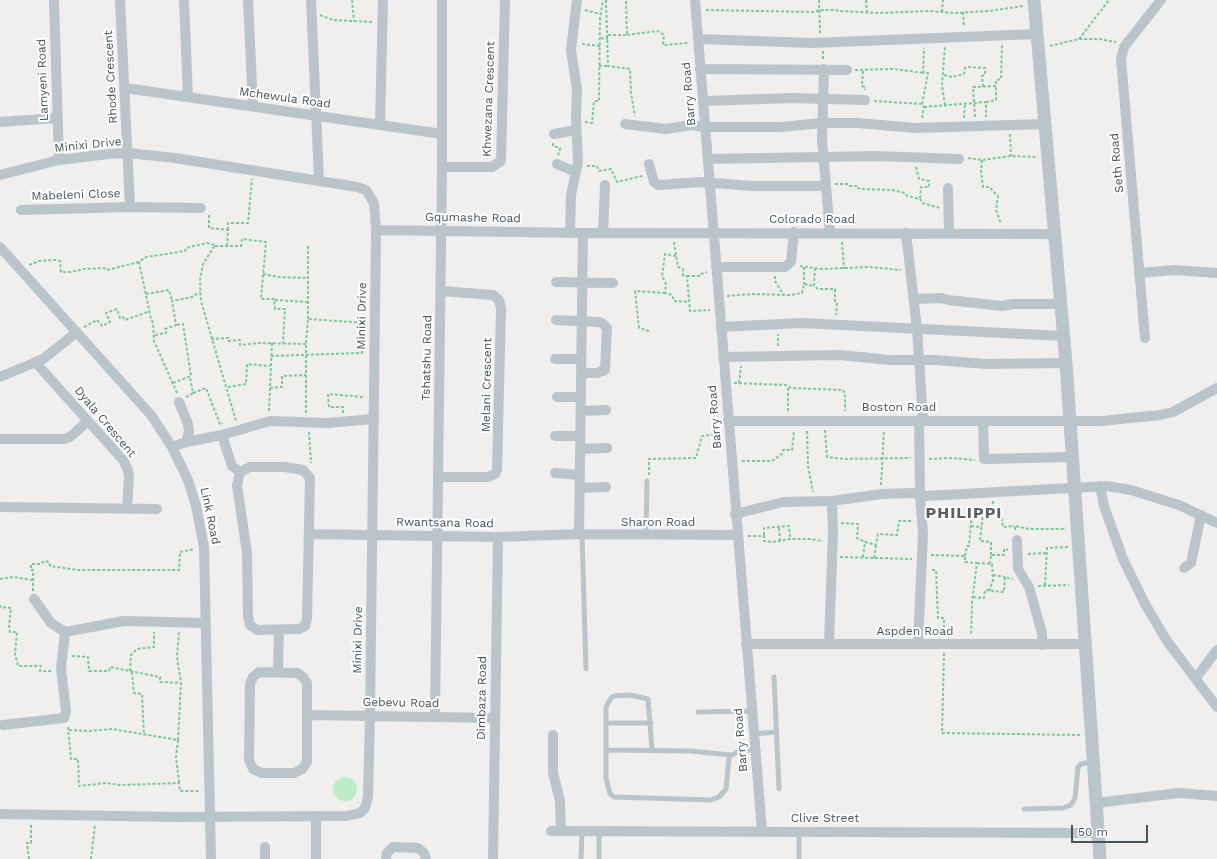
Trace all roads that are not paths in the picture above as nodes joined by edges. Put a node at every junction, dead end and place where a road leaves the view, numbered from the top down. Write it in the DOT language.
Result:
graph roads {
  1 [pos="54,0"];
  2 [pos="120,0"];
  3 [pos="184,0"];
  4 [pos="248,0"];
  5 [pos="311,0"];
  6 [pos="382,0"];
  7 [pos="442,0"];
  8 [pos="505,0"];
  9 [pos="1161,0"];
  10 [pos="1034,2"];
  11 [pos="577,4"];
  12 [pos="695,5"];
  13 [pos="1037,34"];
  14 [pos="698,40"];
  15 [pos="700,69"];
  16 [pos="824,69"];
  17 [pos="847,70"];
  18 [pos="125,88"];
  19 [pos="188,97"];
  20 [pos="823,99"];
  21 [pos="865,100"];
  22 [pos="703,101"];
  23 [pos="253,106"];
  24 [pos="316,116"];
  25 [pos="56,118"];
  26 [pos="0,122"];
  27 [pos="822,123"];
  28 [pos="380,124"];
  29 [pos="625,124"];
  30 [pos="1045,124"];
  31 [pos="576,126"];
  32 [pos="705,127"];
  33 [pos="442,134"];
  34 [pos="554,134"];
  35 [pos="128,153"];
  36 [pos="823,158"];
  37 [pos="708,159"];
  38 [pos="959,159"];
  39 [pos="59,160"];
  40 [pos="557,164"];
  41 [pos="442,167"];
  42 [pos="576,168"];
  43 [pos="650,169"];
  44 [pos="0,175"];
  45 [pos="319,180"];
  46 [pos="710,183"];
  47 [pos="605,185"];
  48 [pos="826,186"];
  49 [pos="948,188"];
  50 [pos="130,207"];
  51 [pos="201,208"];
  52 [pos="21,210"];
  53 [pos="376,230"];
  54 [pos="441,230"];
  55 [pos="713,232"];
  56 [pos="794,232"];
  57 [pos="570,233"];
  58 [pos="583,233"];
  59 [pos="603,233"];
  60 [pos="836,233"];
  61 [pos="906,233"];
  62 [pos="949,233"];
  63 [pos="1055,234"];
  64 [pos="0,247"];
  65 [pos="716,269"];
  66 [pos="1139,273"];
  67 [pos="1217,273"];
  68 [pos="556,282"];
  69 [pos="582,282"];
  70 [pos="613,283"];
  71 [pos="441,291"];
  72 [pos="915,299"];
  73 [pos="1061,304"];
  74 [pos="556,320"];
  75 [pos="582,321"];
  76 [pos="721,327"];
  77 [pos="918,329"];
  78 [pos="77,332"];
  79 [pos="1064,336"];
  80 [pos="1145,338"];
  81 [pos="723,357"];
  82 [pos="555,359"];
  83 [pos="581,359"];
  84 [pos="919,360"];
  85 [pos="36,363"];
  86 [pos="1066,363"];
  87 [pos="581,373"];
  88 [pos="0,377"];
  89 [pos="1217,388"];
  90 [pos="556,397"];
  91 [pos="581,397"];
  92 [pos="179,402"];
  93 [pos="606,410"];
  94 [pos="581,411"];
  95 [pos="374,419"];
  96 [pos="921,420"];
  97 [pos="88,421"];
  98 [pos="728,421"];
  99 [pos="983,421"];
  100 [pos="1070,422"];
  101 [pos="222,435"];
  102 [pos="555,436"];
  103 [pos="580,436"];
  104 [pos="0,439"];
  105 [pos="186,442"];
  106 [pos="172,447"];
  107 [pos="607,448"];
  108 [pos="580,449"];
  109 [pos="1072,457"];
  110 [pos="240,472"];
  111 [pos="555,473"];
  112 [pos="580,475"];
  113 [pos="438,476"];
  114 [pos="647,481"];
  115 [pos="1100,486"];
  116 [pos="606,487"];
  117 [pos="580,488"];
  118 [pos="1074,489"];
  119 [pos="920,495"];
  120 [pos="832,501"];
  121 [pos="0,507"];
  122 [pos="127,509"];
  123 [pos="157,509"];
  124 [pos="735,514"];
  125 [pos="1201,515"];
  126 [pos="1217,523"];
  127 [pos="309,534"];
  128 [pos="372,535"];
  129 [pos="581,535"];
  130 [pos="646,535"];
  131 [pos="737,535"];
  132 [pos="437,536"];
  133 [pos="498,537"];
  134 [pos="1016,548"];
  135 [pos="1184,568"];
  136 [pos="34,599"];
  137 [pos="206,623"];
  138 [pos="279,630"];
  139 [pos="65,632"];
  140 [pos="746,644"];
  141 [pos="828,644"];
  142 [pos="918,644"];
  143 [pos="1085,644"];
  144 [pos="1042,645"];
  145 [pos="1217,650"];
  146 [pos="586,669"];
  147 [pos="278,672"];
  148 [pos="774,677"];
  149 [pos="1196,678"];
  150 [pos="1217,707"];
  151 [pos="752,711"];
  152 [pos="698,712"];
  153 [pos="308,715"];
  154 [pos="370,716"];
  155 [pos="435,716"];
  156 [pos="494,718"];
  157 [pos="606,722"];
  158 [pos="651,723"];
  159 [pos="3,726"];
  160 [pos="776,732"];
  161 [pos="754,734"];
  162 [pos="553,735"];
  163 [pos="755,749"];
  164 [pos="606,750"];
  165 [pos="652,750"];
  166 [pos="731,755"];
  167 [pos="1093,762"];
  168 [pos="780,789"];
  169 [pos="1217,796"];
  170 [pos="1096,804"];
  171 [pos="1024,809"];
  172 [pos="0,814"];
  173 [pos="316,816"];
  174 [pos="211,818"];
  175 [pos="582,831"];
  176 [pos="600,831"];
  177 [pos="762,831"];
  178 [pos="799,831"];
  179 [pos="1098,833"];
  180 [pos="265,847"];
  181 [pos="212,859"];
  182 [pos="265,859"];
  183 [pos="316,859"];
  184 [pos="386,859"];
  185 [pos="426,859"];
  186 [pos="493,859"];
  187 [pos="581,859"];
  188 [pos="599,859"];
  189 [pos="799,859"];
  190 [pos="1100,859"];
  1 -- 25 [label="street, Lamyeni Road"];
  2 -- 18 [label="street, Rhode Crescent"];
  3 -- 19 [label="street"];
  4 -- 23 [label="street"];
  5 -- 24 [label="street"];
  6 -- 28 [label="street"];
  7 -- 33 [label="street, Tshatshu Road"];
  8 -- 41 [label="street, Khwezana Crescent"];
  9 -- 66 [label="street, Seth Road"];
  10 -- 13 [label="street"];
  11 -- 31 [label="street"];
  12 -- 14 [label="street, Barry Road"];
  13 -- 14 [label="street"];
  13 -- 30 [label="street"];
  14 -- 15 [label="street, Barry Road"];
  15 -- 16 [label="street"];
  15 -- 22 [label="street, Barry Road"];
  16 -- 17 [label="street"];
  16 -- 20 [label="street"];
  18 -- 19 [label="street, Mchewula Road"];
  18 -- 35 [label="street, Rhode Crescent"];
  19 -- 23 [label="street, Mchewula Road"];
  20 -- 21 [label="street"];
  20 -- 22 [label="street"];
  20 -- 27 [label="street"];
  22 -- 32 [label="street, Barry Road"];
  23 -- 24 [label="street, Mchewula Road"];
  24 -- 28 [label="street, Mchewula Road"];
  24 -- 45 [label="street"];
  25 -- 26 [label="street"];
  25 -- 39 [label="street, Lamyeni Road"];
  27 -- 30 [label="street"];
  27 -- 32 [label="street"];
  27 -- 36 [label="street"];
  28 -- 33 [label="street, Mchewula Road"];
  29 -- 32 [label="street"];
  30 -- 63 [label="street"];
  31 -- 34 [label="street"];
  31 -- 42 [label="street"];
  32 -- 37 [label="street, Barry Road"];
  33 -- 41 [label="street, Tshatshu Road"];
  35 -- 39 [label="street, Minixi Drive"];
  35 -- 45 [label="street, Minixi Drive"];
  35 -- 50 [label="street, Mabeleni Close"];
  36 -- 37 [label="street"];
  36 -- 38 [label="street"];
  36 -- 48 [label="street"];
  37 -- 46 [label="street, Barry Road"];
  39 -- 44 [label="street, Minixi Drive"];
  40 -- 42 [label="street"];
  41 -- 54 [label="street, Tshatshu Road"];
  42 -- 57 [label="street"];
  43 -- 46 [label="street"];
  45 -- 53 [label="street, Minixi Drive"];
  46 -- 48 [label="street"];
  46 -- 55 [label="street, Barry Road"];
  47 -- 59 [label="street"];
  48 -- 60 [label="street"];
  49 -- 62 [label="street"];
  50 -- 51 [label="street, Mabeleni Close"];
  50 -- 52 [label="street, Mabeleni Close"];
  53 -- 54 [label="street, Gqumashe Road"];
  53 -- 95 [label="street, Minixi Drive"];
  54 -- 57 [label="street, Gqumashe Road"];
  54 -- 71 [label="street, Tshatshu Road"];
  55 -- 56 [label="street, Colorado Road"];
  55 -- 59 [label="street, Colorado Road"];
  55 -- 65 [label="street, Barry Road"];
  56 -- 60 [label="street, Colorado Road"];
  56 -- 65 [label="street"];
  57 -- 58 [label="street, Colorado Road"];
  58 -- 59 [label="street, Colorado Road"];
  58 -- 69 [label="street"];
  60 -- 61 [label="street, Colorado Road"];
  61 -- 62 [label="street, Colorado Road"];
  61 -- 72 [label="street"];
  62 -- 63 [label="street, Colorado Road"];
  63 -- 73 [label="street"];
  64 -- 78 [label="street, Link Road"];
  65 -- 76 [label="street, Barry Road"];
  66 -- 67 [label="street"];
  66 -- 80 [label="street, Seth Road"];
  68 -- 69 [label="street"];
  69 -- 70 [label="street"];
  69 -- 75 [label="street"];
  71 -- 113 [label="street, Tshatshu Road"];
  71 -- 113 [label="street, Melani Crescent"];
  72 -- 73 [label="street"];
  72 -- 77 [label="street"];
  73 -- 79 [label="street"];
  74 -- 75 [label="street"];
  75 -- 83 [label="street"];
  75 -- 87 [label="street"];
  76 -- 77 [label="street"];
  76 -- 81 [label="street, Barry Road"];
  77 -- 79 [label="street"];
  77 -- 84 [label="street"];
  78 -- 85 [label="street"];
  78 -- 106 [label="street, Link Road"];
  79 -- 86 [label="street"];
  81 -- 84 [label="street"];
  81 -- 98 [label="street, Barry Road"];
  82 -- 83 [label="street"];
  83 -- 87 [label="street"];
  84 -- 86 [label="street"];
  84 -- 96 [label="street"];
  85 -- 88 [label="street"];
  85 -- 97 [label="street, Dyala Crescent"];
  86 -- 100 [label="street"];
  87 -- 91 [label="street"];
  89 -- 100 [label="street, Boston Road"];
  90 -- 91 [label="street"];
  91 -- 94 [label="street"];
  92 -- 105 [label="street"];
  93 -- 94 [label="street"];
  94 -- 103 [label="street"];
  95 -- 101 [label="street"];
  95 -- 128 [label="street, Minixi Drive"];
  96 -- 98 [label="street, Boston Road"];
  96 -- 99 [label="street, Boston Road"];
  96 -- 119 [label="street"];
  97 -- 104 [label="street"];
  97 -- 122 [label="street, Dyala Crescent"];
  98 -- 124 [label="street, Barry Road"];
  99 -- 100 [label="street, Boston Road"];
  99 -- 109 [label="street"];
  100 -- 109 [label="street"];
  101 -- 105 [label="street"];
  101 -- 110 [label="street"];
  102 -- 103 [label="street"];
  103 -- 108 [label="street"];
  105 -- 106 [label="street"];
  106 -- 137 [label="street, Link Road"];
  107 -- 108 [label="street"];
  108 -- 112 [label="street"];
  109 -- 118 [label="street"];
  110 -- 127 [label="street"];
  110 -- 138 [label="street"];
  111 -- 112 [label="street"];
  112 -- 117 [label="street"];
  113 -- 132 [label="street, Tshatshu Road"];
  114 -- 130 [label="lane"];
  115 -- 118 [label="street"];
  115 -- 125 [label="street"];
  115 -- 149 [label="street"];
  116 -- 117 [label="street"];
  117 -- 129 [label="street"];
  118 -- 119 [label="street"];
  118 -- 143 [label="street"];
  119 -- 120 [label="street"];
  119 -- 142 [label="street"];
  120 -- 124 [label="street"];
  120 -- 141 [label="street"];
  121 -- 122 [label="street"];
  122 -- 123 [label="street"];
  124 -- 131 [label="street, Barry Road"];
  125 -- 126 [label="street"];
  125 -- 135 [label="street"];
  127 -- 128 [label="street, Rwantsana Road"];
  127 -- 138 [label="street"];
  128 -- 132 [label="street, Rwantsana Road"];
  128 -- 154 [label="street, Minixi Drive"];
  129 -- 130 [label="street, Sharon Road"];
  129 -- 133 [label="street, Rwantsana Road"];
  129 -- 146 [label="lane"];
  130 -- 131 [label="street, Sharon Road"];
  131 -- 140 [label="street, Barry Road"];
  132 -- 133 [label="street, Rwantsana Road"];
  132 -- 155 [label="street, Tshatshu Road"];
  133 -- 156 [label="street, Dimbaza Road"];
  134 -- 144 [label="street"];
  136 -- 139 [label="street"];
  137 -- 139 [label="street"];
  137 -- 174 [label="street, Link Road"];
  138 -- 147 [label="street"];
  139 -- 159 [label="street"];
  140 -- 141 [label="street, Aspden Road"];
  140 -- 151 [label="street, Barry Road"];
  141 -- 142 [label="street, Aspden Road"];
  142 -- 144 [label="street, Aspden Road"];
  143 -- 144 [label="street, Aspden Road"];
  143 -- 167 [label="street"];
  145 -- 149 [label="street"];
  147 -- 153 [label="street"];
  147 -- 153 [label="street"];
  148 -- 160 [label="lane"];
  149 -- 150 [label="street"];
  151 -- 152 [label="lane"];
  151 -- 161 [label="street, Barry Road"];
  153 -- 154 [label="street, Gebevu Road"];
  154 -- 155 [label="street, Gebevu Road"];
  154 -- 173 [label="street, Minixi Drive"];
  155 -- 156 [label="street, Gebevu Road"];
  156 -- 186 [label="street, Dimbaza Road"];
  157 -- 158 [label="lane"];
  157 -- 158 [label="lane"];
  157 -- 164 [label="lane"];
  158 -- 165 [label="lane"];
  160 -- 161 [label="lane"];
  160 -- 168 [label="lane"];
  161 -- 163 [label="street, Barry Road"];
  162 -- 175 [label="street, Clive Street"];
  163 -- 166 [label="lane"];
  163 -- 177 [label="street, Barry Road"];
  164 -- 165 [label="lane"];
  164 -- 166 [label="lane"];
  165 -- 166 [label="lane"];
  167 -- 170 [label="street"];
  167 -- 171 [label="lane"];
  169 -- 170 [label="street"];
  170 -- 179 [label="street"];
  172 -- 174 [label="street"];
  173 -- 174 [label="street"];
  173 -- 183 [label="street"];
  174 -- 181 [label="street, Link Road"];
  175 -- 176 [label="street, Clive Street"];
  175 -- 187 [label="lane"];
  176 -- 177 [label="street, Clive Street"];
  176 -- 188 [label="lane"];
  177 -- 178 [label="street, Clive Street"];
  178 -- 179 [label="street, Clive Street"];
  178 -- 189 [label="lane"];
  179 -- 190 [label="street"];
  180 -- 182 [label="street"];
  184 -- 185 [label="street"];
}
